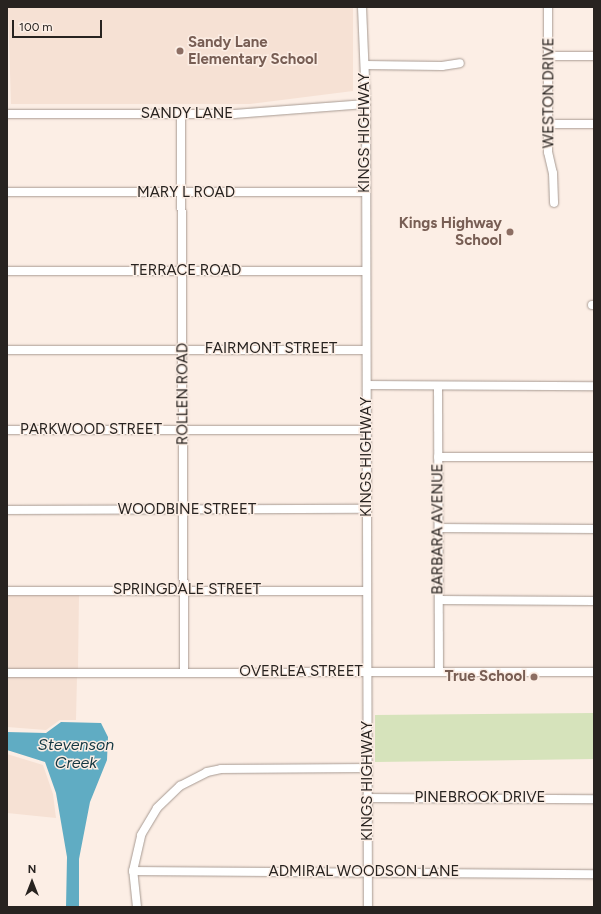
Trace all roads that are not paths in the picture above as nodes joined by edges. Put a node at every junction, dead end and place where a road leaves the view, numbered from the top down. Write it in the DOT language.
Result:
graph roads {
  1 [pos="362,7"];
  2 [pos="548,7"];
  3 [pos="549,56"];
  4 [pos="594,56"];
  5 [pos="460,63"];
  6 [pos="365,65"];
  7 [pos="366,104"];
  8 [pos="7,114"];
  9 [pos="181,115"];
  10 [pos="549,124"];
  11 [pos="594,124"];
  12 [pos="7,192"];
  13 [pos="366,192"];
  14 [pos="181,193"];
  15 [pos="554,203"];
  16 [pos="7,271"];
  17 [pos="182,271"];
  18 [pos="366,271"];
  19 [pos="183,349"];
  20 [pos="7,350"];
  21 [pos="366,350"];
  22 [pos="367,385"];
  23 [pos="438,386"];
  24 [pos="594,386"];
  25 [pos="7,430"];
  26 [pos="184,430"];
  27 [pos="367,430"];
  28 [pos="438,457"];
  29 [pos="594,458"];
  30 [pos="366,509"];
  31 [pos="7,510"];
  32 [pos="183,510"];
  33 [pos="439,528"];
  34 [pos="594,529"];
  35 [pos="184,590"];
  36 [pos="7,591"];
  37 [pos="367,591"];
  38 [pos="439,600"];
  39 [pos="594,601"];
  40 [pos="368,672"];
  41 [pos="439,672"];
  42 [pos="594,672"];
  43 [pos="7,673"];
  44 [pos="184,673"];
  45 [pos="367,768"];
  46 [pos="367,798"];
  47 [pos="594,799"];
  48 [pos="134,871"];
  49 [pos="368,872"];
  50 [pos="594,874"];
  51 [pos="137,907"];
  52 [pos="368,907"];
  1 -- 6 [label="street, KINGS HIGHWAY"];
  2 -- 3 [label="street, WESTON DRIVE"];
  3 -- 4 [label="street"];
  3 -- 10 [label="street, WESTON DRIVE"];
  5 -- 6 [label="street"];
  6 -- 7 [label="street, KINGS HIGHWAY"];
  7 -- 9 [label="street, SANDY LANE"];
  7 -- 13 [label="street, KINGS HIGHWAY"];
  8 -- 9 [label="street, SANDY LANE"];
  9 -- 14 [label="street, ROLLEN ROAD"];
  10 -- 11 [label="street"];
  10 -- 15 [label="street, WESTON DRIVE"];
  12 -- 14 [label="street, MARY L ROAD"];
  13 -- 14 [label="street, MARY L ROAD"];
  13 -- 18 [label="street, KINGS HIGHWAY"];
  14 -- 17 [label="street, ROLLEN ROAD"];
  16 -- 17 [label="street, TERRACE ROAD"];
  17 -- 18 [label="street, TERRACE ROAD"];
  17 -- 19 [label="street, ROLLEN ROAD"];
  18 -- 21 [label="street, KINGS HIGHWAY"];
  19 -- 20 [label="street, FAIRMONT STREET"];
  19 -- 21 [label="street, FAIRMONT STREET"];
  19 -- 26 [label="street, ROLLEN ROAD"];
  21 -- 22 [label="street, KINGS HIGHWAY"];
  22 -- 23 [label="street"];
  22 -- 27 [label="street, KINGS HIGHWAY"];
  23 -- 24 [label="street"];
  23 -- 28 [label="street, BARBARA AVENUE"];
  25 -- 26 [label="street, PARKWOOD STREET"];
  26 -- 27 [label="street, PARKWOOD STREET"];
  26 -- 32 [label="street, ROLLEN ROAD"];
  27 -- 30 [label="street, KINGS HIGHWAY"];
  28 -- 29 [label="street"];
  28 -- 33 [label="street, BARBARA AVENUE"];
  30 -- 32 [label="street, WOODBINE STREET"];
  30 -- 37 [label="street, KINGS HIGHWAY"];
  31 -- 32 [label="street, WOODBINE STREET"];
  32 -- 35 [label="street, ROLLEN ROAD"];
  33 -- 34 [label="street"];
  33 -- 38 [label="street, BARBARA AVENUE"];
  35 -- 36 [label="street, SPRINGDALE STREET"];
  35 -- 37 [label="street, SPRINGDALE STREET"];
  35 -- 44 [label="street, ROLLEN ROAD"];
  37 -- 40 [label="street, KINGS HIGHWAY"];
  38 -- 39 [label="street"];
  38 -- 41 [label="street, BARBARA AVENUE"];
  40 -- 41 [label="street, OVERLEA STREET"];
  40 -- 44 [label="street, OVERLEA STREET"];
  40 -- 45 [label="street, KINGS HIGHWAY"];
  41 -- 42 [label="street, OVERLEA STREET"];
  43 -- 44 [label="street, OVERLEA STREET"];
  45 -- 46 [label="street, KINGS HIGHWAY"];
  45 -- 48 [label="street"];
  46 -- 47 [label="street, PINEBROOK DRIVE"];
  46 -- 49 [label="street, KINGS HIGHWAY"];
  48 -- 49 [label="street, ADMIRAL WOODSON LANE"];
  48 -- 51 [label="street"];
  49 -- 50 [label="street, ADMIRAL WOODSON LANE"];
  49 -- 52 [label="street, KINGS HIGHWAY"];
}
